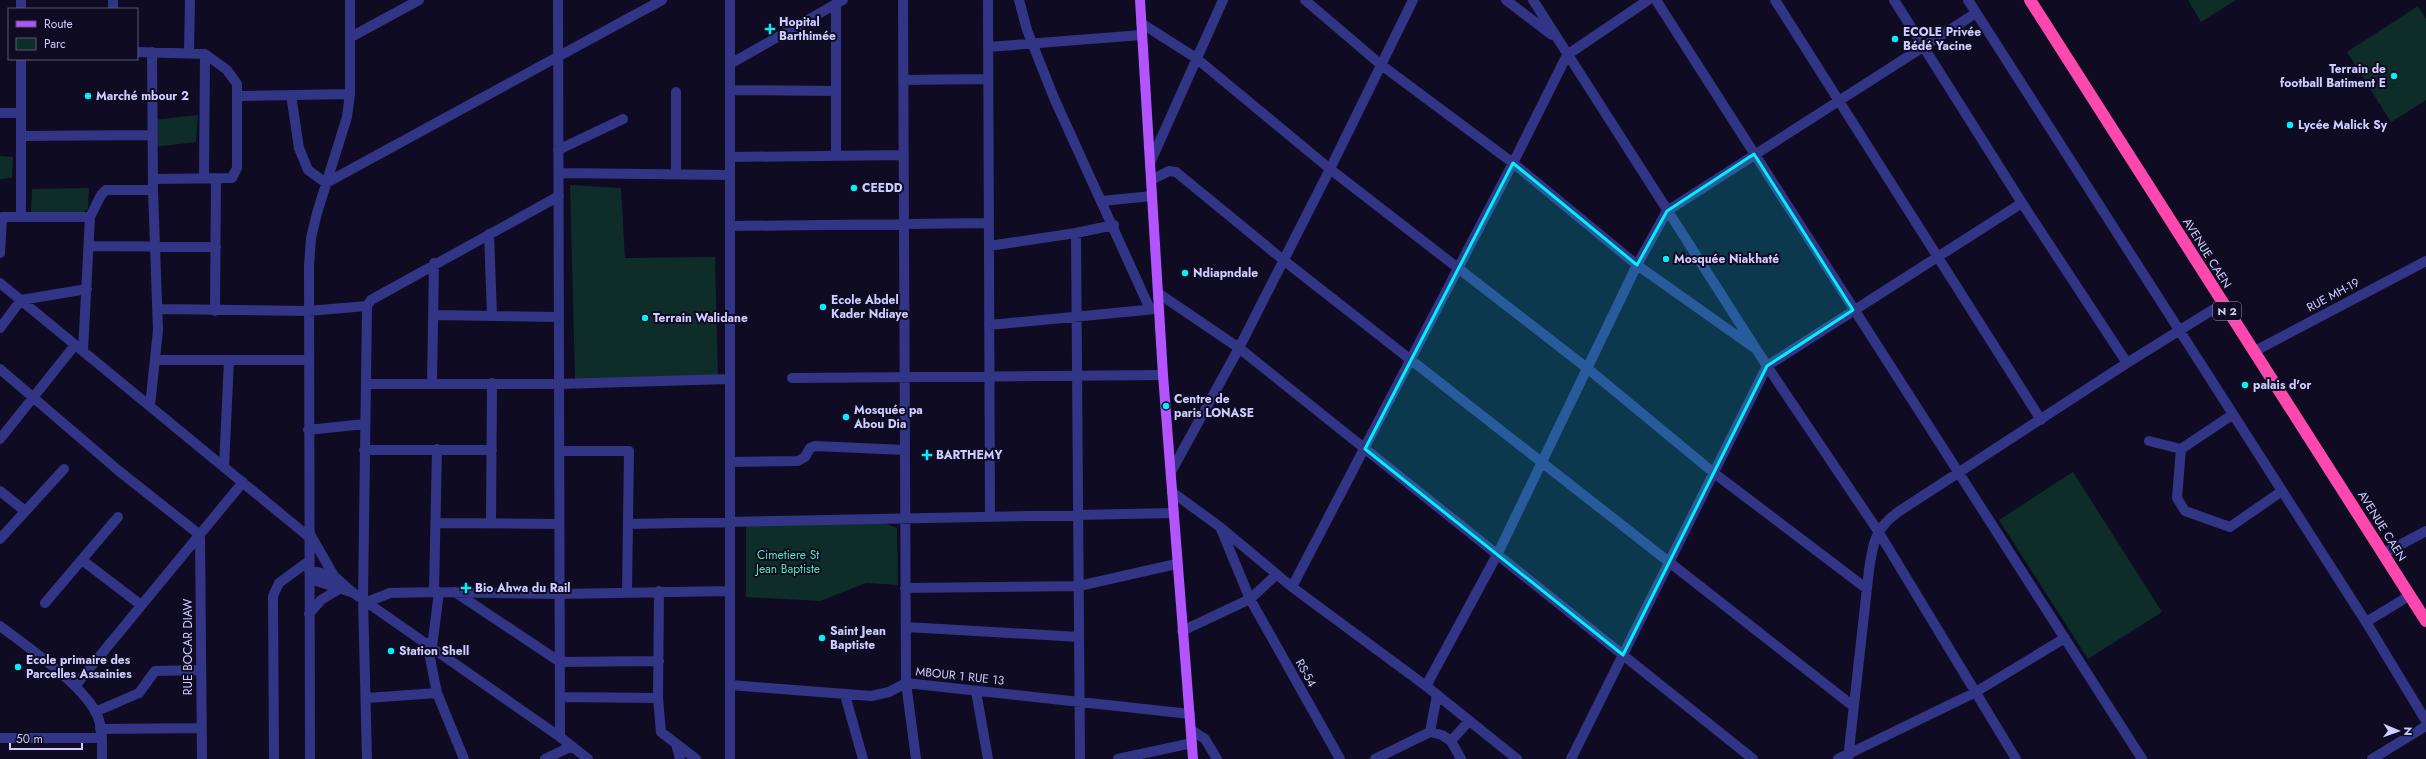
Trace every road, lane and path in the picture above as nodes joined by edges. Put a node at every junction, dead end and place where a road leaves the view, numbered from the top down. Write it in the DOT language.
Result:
graph roads {
  1 [pos="190,0"];
  2 [pos="350,0"];
  3 [pos="419,0"];
  4 [pos="558,0"];
  5 [pos="662,0"];
  6 [pos="730,0"];
  7 [pos="903,0"];
  8 [pos="988,0"];
  9 [pos="1019,0"];
  10 [pos="1140,0"];
  11 [pos="1223,0"];
  12 [pos="1305,0"];
  13 [pos="1412,0"];
  14 [pos="1506,0"];
  15 [pos="1533,0"];
  16 [pos="1648,0"];
  17 [pos="1656,0"];
  18 [pos="1775,0"];
  19 [pos="1894,0"];
  20 [pos="1968,0"];
  21 [pos="2030,0"];
  22 [pos="839,2"];
  23 [pos="1976,13"];
  24 [pos="1141,23"];
  25 [pos="1142,35"];
  26 [pos="351,37"];
  27 [pos="1557,39"];
  28 [pos="1032,44"];
  29 [pos="1923,45"];
  30 [pos="988,47"];
  31 [pos="138,52"];
  32 [pos="152,52"];
  33 [pos="189,53"];
  34 [pos="205,54"];
  35 [pos="1567,54"];
  36 [pos="558,57"];
  37 [pos="1196,58"];
  38 [pos="21,60"];
  39 [pos="730,64"];
  40 [pos="1380,64"];
  41 [pos="988,79"];
  42 [pos="903,80"];
  43 [pos="730,90"];
  44 [pos="836,91"];
  45 [pos="676,92"];
  46 [pos="350,94"];
  47 [pos="291,95"];
  48 [pos="238,96"];
  49 [pos="1838,101"];
  50 [pos="0,113"];
  51 [pos="21,113"];
  52 [pos="623,119"];
  53 [pos="152,135"];
  54 [pos="21,136"];
  55 [pos="558,150"];
  56 [pos="1754,154"];
  57 [pos="904,155"];
  58 [pos="836,156"];
  59 [pos="730,157"];
  60 [pos="1150,162"];
  61 [pos="1513,163"];
  62 [pos="1330,168"];
  63 [pos="558,174"];
  64 [pos="676,174"];
  65 [pos="730,175"];
  66 [pos="204,178"];
  67 [pos="216,178"];
  68 [pos="153,179"];
  69 [pos="1151,180"];
  70 [pos="326,183"];
  71 [pos="153,190"];
  72 [pos="559,196"];
  73 [pos="1152,196"];
  74 [pos="1102,201"];
  75 [pos="2022,203"];
  76 [pos="1667,211"];
  77 [pos="22,217"];
  78 [pos="90,217"];
  79 [pos="989,223"];
  80 [pos="904,224"];
  81 [pos="1114,225"];
  82 [pos="730,226"];
  83 [pos="1076,233"];
  84 [pos="489,234"];
  85 [pos="89,246"];
  86 [pos="155,246"];
  87 [pos="989,246"];
  88 [pos="216,247"];
  89 [pos="0,253"];
  90 [pos="1937,256"];
  91 [pos="1282,260"];
  92 [pos="2426,261"];
  93 [pos="434,264"];
  94 [pos="1637,265"];
  95 [pos="1458,267"];
  96 [pos="0,283"];
  97 [pos="87,289"];
  98 [pos="1158,293"];
  99 [pos="21,300"];
  100 [pos="2222,304"];
  101 [pos="367,306"];
  102 [pos="158,309"];
  103 [pos="1155,309"];
  104 [pos="1853,310"];
  105 [pos="215,311"];
  106 [pos="308,311"];
  107 [pos="435,315"];
  108 [pos="492,315"];
  109 [pos="559,317"];
  110 [pos="1077,317"];
  111 [pos="989,325"];
  112 [pos="0,328"];
  113 [pos="2178,330"];
  114 [pos="79,348"];
  115 [pos="1239,348"];
  116 [pos="1758,351"];
  117 [pos="2253,352"];
  118 [pos="1411,359"];
  119 [pos="156,360"];
  120 [pos="229,360"];
  121 [pos="307,360"];
  122 [pos="2127,362"];
  123 [pos="1767,366"];
  124 [pos="1587,368"];
  125 [pos="0,369"];
  126 [pos="1078,375"];
  127 [pos="1163,375"];
  128 [pos="990,376"];
  129 [pos="792,378"];
  130 [pos="904,378"];
  131 [pos="730,379"];
  132 [pos="492,382"];
  133 [pos="432,383"];
  134 [pos="366,384"];
  135 [pos="559,384"];
  136 [pos="33,397"];
  137 [pos="150,406"];
  138 [pos="2232,415"];
  139 [pos="2042,420"];
  140 [pos="365,424"];
  141 [pos="308,430"];
  142 [pos="0,438"];
  143 [pos="2149,441"];
  144 [pos="437,449"];
  145 [pos="1365,449"];
  146 [pos="2181,449"];
  147 [pos="364,450"];
  148 [pos="492,450"];
  149 [pos="905,450"];
  150 [pos="559,451"];
  151 [pos="730,462"];
  152 [pos="1541,462"];
  153 [pos="224,467"];
  154 [pos="64,469"];
  155 [pos="1172,470"];
  156 [pos="1714,473"];
  157 [pos="1959,473"];
  158 [pos="243,482"];
  159 [pos="0,491"];
  160 [pos="2282,491"];
  161 [pos="1172,492"];
  162 [pos="26,511"];
  163 [pos="1174,514"];
  164 [pos="1078,515"];
  165 [pos="118,517"];
  166 [pos="990,517"];
  167 [pos="905,519"];
  168 [pos="730,522"];
  169 [pos="436,523"];
  170 [pos="492,523"];
  171 [pos="559,524"];
  172 [pos="628,524"];
  173 [pos="1220,527"];
  174 [pos="1878,531"];
  175 [pos="2426,531"];
  176 [pos="309,534"];
  177 [pos="200,535"];
  178 [pos="0,539"];
  179 [pos="1498,553"];
  180 [pos="2383,554"];
  181 [pos="82,560"];
  182 [pos="1670,561"];
  183 [pos="1176,564"];
  184 [pos="309,570"];
  185 [pos="1276,575"];
  186 [pos="334,576"];
  187 [pos="1079,586"];
  188 [pos="1292,587"];
  189 [pos="905,588"];
  190 [pos="1867,588"];
  191 [pos="339,589"];
  192 [pos="659,591"];
  193 [pos="730,591"];
  194 [pos="352,592"];
  195 [pos="436,592"];
  196 [pos="455,592"];
  197 [pos="627,592"];
  198 [pos="560,594"];
  199 [pos="2409,596"];
  200 [pos="1250,599"];
  201 [pos="365,601"];
  202 [pos="45,603"];
  203 [pos="141,605"];
  204 [pos="309,614"];
  205 [pos="2366,622"];
  206 [pos="2426,622"];
  207 [pos="0,626"];
  208 [pos="906,627"];
  209 [pos="1182,631"];
  210 [pos="1079,637"];
  211 [pos="2065,638"];
  212 [pos="429,645"];
  213 [pos="1623,655"];
  214 [pos="659,661"];
  215 [pos="560,662"];
  216 [pos="201,670"];
  217 [pos="906,683"];
  218 [pos="730,685"];
  219 [pos="75,686"];
  220 [pos="1426,686"];
  221 [pos="976,691"];
  222 [pos="437,693"];
  223 [pos="1974,693"];
  224 [pos="845,695"];
  225 [pos="1437,695"];
  226 [pos="560,697"];
  227 [pos="367,698"];
  228 [pos="658,698"];
  229 [pos="1080,702"];
  230 [pos="1853,706"];
  231 [pos="97,714"];
  232 [pos="1190,714"];
  233 [pos="1469,721"];
  234 [pos="2426,721"];
  235 [pos="2426,726"];
  236 [pos="202,728"];
  237 [pos="1191,730"];
  238 [pos="1430,732"];
  239 [pos="101,734"];
  240 [pos="560,737"];
  241 [pos="0,738"];
  242 [pos="1451,741"];
  243 [pos="1192,743"];
  244 [pos="676,744"];
  245 [pos="572,746"];
  246 [pos="1848,756"];
  247 [pos="102,759"];
  248 [pos="202,759"];
  249 [pos="274,759"];
  250 [pos="310,759"];
  251 [pos="367,759"];
  252 [pos="464,759"];
  253 [pos="545,759"];
  254 [pos="588,759"];
  255 [pos="680,759"];
  256 [pos="696,759"];
  257 [pos="730,759"];
  258 [pos="863,759"];
  259 [pos="916,759"];
  260 [pos="988,759"];
  261 [pos="1080,759"];
  262 [pos="1118,759"];
  263 [pos="1193,759"];
  264 [pos="1217,759"];
  265 [pos="1340,759"];
  266 [pos="1375,759"];
  267 [pos="1461,759"];
  268 [pos="1517,759"];
  269 [pos="1571,759"];
  270 [pos="1753,759"];
  271 [pos="1838,759"];
  272 [pos="2016,759"];
  273 [pos="2142,759"];
  274 [pos="2372,759"];
  1 -- 33 [label="street"];
  2 -- 26 [label="street"];
  3 -- 26 [label="street"];
  4 -- 36 [label="street"];
  5 -- 36 [label="street"];
  6 -- 39 [label="street"];
  7 -- 42 [label="street"];
  8 -- 30 [label="street"];
  9 -- 28 [label="street"];
  10 -- 24 [label="main road"];
  11 -- 37 [label="street"];
  12 -- 40 [label="street"];
  13 -- 40 [label="street"];
  14 -- 27 [label="street"];
  15 -- 27 [label="street"];
  16 -- 35 [label="street"];
  17 -- 56 [label="street"];
  18 -- 49 [label="street"];
  19 -- 29 [label="street"];
  20 -- 23 [label="street"];
  21 -- 100 [label="highway, AVENUE CAEN / N 2"];
  22 -- 39 [label="street"];
  22 -- 44 [label="street"];
  23 -- 29 [label="street"];
  23 -- 113 [label="street"];
  24 -- 25 [label="main road"];
  24 -- 37 [label="street"];
  25 -- 28 [label="street"];
  25 -- 60 [label="main road"];
  26 -- 46 [label="street"];
  27 -- 35 [label="street"];
  28 -- 30 [label="street"];
  28 -- 74 [label="street"];
  29 -- 49 [label="street"];
  29 -- 75 [label="street"];
  30 -- 41 [label="street"];
  31 -- 32 [label="street"];
  32 -- 33 [label="street"];
  32 -- 53 [label="street"];
  33 -- 34 [label="street"];
  34 -- 48 [label="street"];
  34 -- 66 [label="street"];
  35 -- 61 [label="street"];
  35 -- 76 [label="street"];
  36 -- 55 [label="street"];
  36 -- 70 [label="street"];
  37 -- 60 [label="street"];
  37 -- 62 [label="street"];
  38 -- 51 [label="street"];
  39 -- 43 [label="street"];
  40 -- 61 [label="street"];
  40 -- 62 [label="street"];
  41 -- 42 [label="street"];
  41 -- 79 [label="street"];
  42 -- 57 [label="street"];
  43 -- 44 [label="street"];
  43 -- 59 [label="street"];
  44 -- 58 [label="street"];
  45 -- 64 [label="street"];
  46 -- 47 [label="street"];
  46 -- 70 [label="street"];
  47 -- 48 [label="street"];
  47 -- 70 [label="street"];
  48 -- 67 [label="street"];
  49 -- 56 [label="street"];
  49 -- 90 [label="street"];
  50 -- 51 [label="street"];
  51 -- 54 [label="street"];
  52 -- 55 [label="street"];
  53 -- 54 [label="street"];
  53 -- 68 [label="street"];
  54 -- 77 [label="street"];
  55 -- 63 [label="street"];
  56 -- 76 [label="street"];
  56 -- 104 [label="street"];
  57 -- 58 [label="street"];
  57 -- 80 [label="street"];
  58 -- 59 [label="street"];
  59 -- 65 [label="street"];
  60 -- 69 [label="main road"];
  61 -- 94 [label="street"];
  61 -- 95 [label="street"];
  62 -- 91 [label="street"];
  62 -- 95 [label="street"];
  63 -- 64 [label="street"];
  63 -- 72 [label="street"];
  64 -- 65 [label="street"];
  65 -- 82 [label="street"];
  66 -- 67 [label="street"];
  66 -- 68 [label="street"];
  67 -- 88 [label="street"];
  68 -- 71 [label="street"];
  69 -- 73 [label="main road"];
  69 -- 91 [label="street"];
  70 -- 106 [label="street"];
  71 -- 78 [label="street"];
  71 -- 86 [label="street"];
  72 -- 84 [label="street"];
  72 -- 109 [label="street"];
  73 -- 74 [label="street"];
  73 -- 98 [label="main road"];
  74 -- 81 [label="street"];
  75 -- 90 [label="street"];
  75 -- 122 [label="street"];
  76 -- 94 [label="street"];
  76 -- 116 [label="street"];
  77 -- 78 [label="street"];
  77 -- 89 [label="street"];
  78 -- 85 [label="street"];
  79 -- 80 [label="street"];
  79 -- 87 [label="street"];
  80 -- 82 [label="street"];
  80 -- 130 [label="street"];
  81 -- 83 [label="street"];
  81 -- 103 [label="street"];
  82 -- 131 [label="street"];
  83 -- 87 [label="street"];
  83 -- 110 [label="street"];
  84 -- 93 [label="street"];
  84 -- 108 [label="street"];
  85 -- 86 [label="street"];
  85 -- 97 [label="street"];
  86 -- 88 [label="street"];
  86 -- 102 [label="street"];
  87 -- 111 [label="street"];
  88 -- 105 [label="street"];
  90 -- 104 [label="street"];
  90 -- 139 [label="street"];
  91 -- 115 [label="street"];
  91 -- 118 [label="street"];
  92 -- 117 [label="street, RUE MH-19"];
  93 -- 101 [label="street"];
  93 -- 107 [label="street"];
  94 -- 116 [label="street"];
  94 -- 124 [label="street"];
  95 -- 118 [label="street"];
  95 -- 124 [label="street"];
  96 -- 99 [label="street"];
  97 -- 99 [label="street"];
  97 -- 114 [label="street"];
  98 -- 103 [label="main road"];
  98 -- 115 [label="street"];
  99 -- 112 [label="street"];
  99 -- 114 [label="street"];
  100 -- 113 [label="street"];
  100 -- 117 [label="highway, AVENUE CAEN / N 2"];
  101 -- 106 [label="street"];
  101 -- 134 [label="street"];
  102 -- 105 [label="street"];
  102 -- 119 [label="street"];
  103 -- 110 [label="street"];
  103 -- 127 [label="main road"];
  104 -- 123 [label="street"];
  104 -- 157 [label="street"];
  105 -- 106 [label="street"];
  106 -- 121 [label="street"];
  107 -- 108 [label="street"];
  107 -- 133 [label="street"];
  108 -- 109 [label="street"];
  109 -- 135 [label="street"];
  110 -- 111 [label="street"];
  110 -- 126 [label="street"];
  111 -- 128 [label="street"];
  113 -- 122 [label="street"];
  113 -- 138 [label="street"];
  114 -- 136 [label="street"];
  114 -- 137 [label="street"];
  115 -- 145 [label="street"];
  115 -- 155 [label="street"];
  116 -- 123 [label="street"];
  117 -- 180 [label="highway, AVENUE CAEN / N 2"];
  118 -- 145 [label="street"];
  118 -- 152 [label="street"];
  119 -- 120 [label="street"];
  119 -- 137 [label="street"];
  120 -- 121 [label="street"];
  120 -- 153 [label="street"];
  121 -- 141 [label="street"];
  122 -- 139 [label="street"];
  123 -- 156 [label="street"];
  123 -- 174 [label="street"];
  124 -- 152 [label="street"];
  124 -- 156 [label="street"];
  125 -- 136 [label="street"];
  126 -- 127 [label="street"];
  126 -- 128 [label="street"];
  126 -- 164 [label="street"];
  127 -- 155 [label="main road"];
  128 -- 130 [label="street"];
  128 -- 166 [label="street"];
  129 -- 130 [label="street"];
  130 -- 149 [label="street"];
  131 -- 135 [label="street"];
  131 -- 151 [label="street"];
  132 -- 133 [label="street"];
  132 -- 135 [label="street"];
  132 -- 148 [label="street"];
  133 -- 134 [label="street"];
  134 -- 140 [label="street"];
  135 -- 150 [label="street"];
  136 -- 142 [label="street"];
  136 -- 177 [label="street"];
  137 -- 153 [label="street"];
  138 -- 146 [label="street"];
  138 -- 160 [label="street"];
  139 -- 157 [label="street"];
  140 -- 141 [label="street"];
  140 -- 147 [label="street"];
  141 -- 176 [label="street"];
  143 -- 146 [label="street"];
  144 -- 147 [label="street"];
  144 -- 148 [label="street"];
  144 -- 169 [label="street"];
  145 -- 179 [label="street"];
  145 -- 188 [label="street"];
  146 -- 160 [label="street"];
  147 -- 201 [label="street"];
  148 -- 170 [label="street"];
  149 -- 151 [label="street"];
  149 -- 167 [label="street"];
  150 -- 171 [label="street"];
  150 -- 172 [label="street"];
  151 -- 168 [label="street"];
  152 -- 179 [label="street"];
  152 -- 182 [label="street"];
  153 -- 158 [label="street"];
  154 -- 162 [label="street"];
  155 -- 161 [label="main road"];
  156 -- 182 [label="street"];
  156 -- 190 [label="street"];
  157 -- 174 [label="street"];
  157 -- 211 [label="street"];
  158 -- 176 [label="street"];
  158 -- 177 [label="street"];
  159 -- 162 [label="street"];
  160 -- 205 [label="street"];
  161 -- 163 [label="main road"];
  161 -- 173 [label="street"];
  162 -- 178 [label="street"];
  163 -- 164 [label="street"];
  163 -- 183 [label="main road"];
  164 -- 166 [label="street"];
  164 -- 187 [label="street"];
  165 -- 181 [label="street"];
  166 -- 167 [label="street"];
  167 -- 168 [label="street"];
  167 -- 189 [label="street"];
  168 -- 172 [label="street"];
  168 -- 193 [label="street"];
  169 -- 170 [label="street"];
  169 -- 195 [label="street"];
  170 -- 171 [label="street"];
  171 -- 198 [label="street"];
  172 -- 197 [label="street"];
  173 -- 185 [label="street"];
  173 -- 200 [label="street, RS-54"];
  174 -- 190 [label="street"];
  174 -- 223 [label="street"];
  175 -- 180 [label="street"];
  176 -- 184 [label="street"];
  176 -- 186 [label="street"];
  177 -- 203 [label="street"];
  177 -- 216 [label="street, RUE BOCAR DIAW"];
  179 -- 213 [label="street"];
  179 -- 220 [label="street"];
  180 -- 199 [label="highway, AVENUE CAEN / N 2"];
  181 -- 202 [label="street"];
  181 -- 203 [label="street"];
  182 -- 213 [label="street"];
  182 -- 230 [label="street"];
  183 -- 187 [label="street"];
  183 -- 209 [label="main road"];
  184 -- 186 [label="street"];
  184 -- 191 [label="street"];
  184 -- 204 [label="street"];
  184 -- 249 [label="street"];
  185 -- 188 [label="street"];
  185 -- 200 [label="street"];
  186 -- 194 [label="street"];
  187 -- 189 [label="street"];
  187 -- 210 [label="street"];
  188 -- 220 [label="street"];
  189 -- 208 [label="street"];
  190 -- 230 [label="street"];
  191 -- 194 [label="street"];
  191 -- 204 [label="street"];
  192 -- 193 [label="street"];
  192 -- 197 [label="street"];
  192 -- 214 [label="street"];
  193 -- 218 [label="street"];
  194 -- 201 [label="street"];
  195 -- 196 [label="street"];
  195 -- 201 [label="street"];
  195 -- 212 [label="street"];
  196 -- 198 [label="street"];
  196 -- 215 [label="street"];
  197 -- 198 [label="street"];
  198 -- 215 [label="street"];
  199 -- 205 [label="street"];
  199 -- 206 [label="highway, AVENUE CAEN / N 2"];
  200 -- 209 [label="street"];
  200 -- 265 [label="street, RS-54"];
  201 -- 212 [label="street"];
  201 -- 227 [label="street"];
  203 -- 219 [label="street"];
  204 -- 250 [label="street"];
  205 -- 234 [label="street"];
  207 -- 219 [label="street"];
  208 -- 210 [label="street"];
  208 -- 217 [label="street"];
  209 -- 232 [label="main road"];
  210 -- 229 [label="street"];
  211 -- 223 [label="street"];
  211 -- 273 [label="street"];
  212 -- 222 [label="street"];
  212 -- 240 [label="street"];
  213 -- 269 [label="street"];
  213 -- 270 [label="street"];
  214 -- 215 [label="street"];
  214 -- 228 [label="street"];
  215 -- 226 [label="street"];
  216 -- 231 [label="street"];
  216 -- 236 [label="street, RUE BOCAR DIAW"];
  217 -- 221 [label="street, MBOUR 1 RUE 13"];
  217 -- 224 [label="street, MBOUR 1 RUE 13"];
  217 -- 259 [label="street"];
  218 -- 224 [label="street, MBOUR 1 RUE 13"];
  218 -- 257 [label="street"];
  219 -- 231 [label="street"];
  220 -- 225 [label="street"];
  221 -- 229 [label="street, MBOUR 1 RUE 13"];
  221 -- 260 [label="street"];
  222 -- 227 [label="street"];
  222 -- 252 [label="street"];
  223 -- 246 [label="street"];
  223 -- 272 [label="street"];
  224 -- 258 [label="street"];
  225 -- 233 [label="street"];
  225 -- 238 [label="street"];
  226 -- 228 [label="street"];
  226 -- 240 [label="street"];
  227 -- 251 [label="street"];
  228 -- 244 [label="street"];
  229 -- 232 [label="street, MBOUR 1 RUE 13"];
  229 -- 261 [label="street"];
  230 -- 246 [label="street"];
  231 -- 239 [label="street"];
  232 -- 237 [label="main road"];
  233 -- 242 [label="street"];
  233 -- 268 [label="street"];
  235 -- 274 [label="street"];
  236 -- 239 [label="street"];
  236 -- 248 [label="street, RUE BOCAR DIAW"];
  237 -- 243 [label="main road"];
  237 -- 264 [label="street"];
  238 -- 242 [label="street"];
  238 -- 266 [label="street"];
  239 -- 241 [label="street"];
  239 -- 247 [label="street"];
  240 -- 245 [label="street"];
  242 -- 267 [label="street"];
  243 -- 262 [label="street"];
  243 -- 263 [label="main road"];
  244 -- 255 [label="street"];
  244 -- 256 [label="street"];
  245 -- 253 [label="street"];
  245 -- 254 [label="street"];
  246 -- 271 [label="street"];
}
